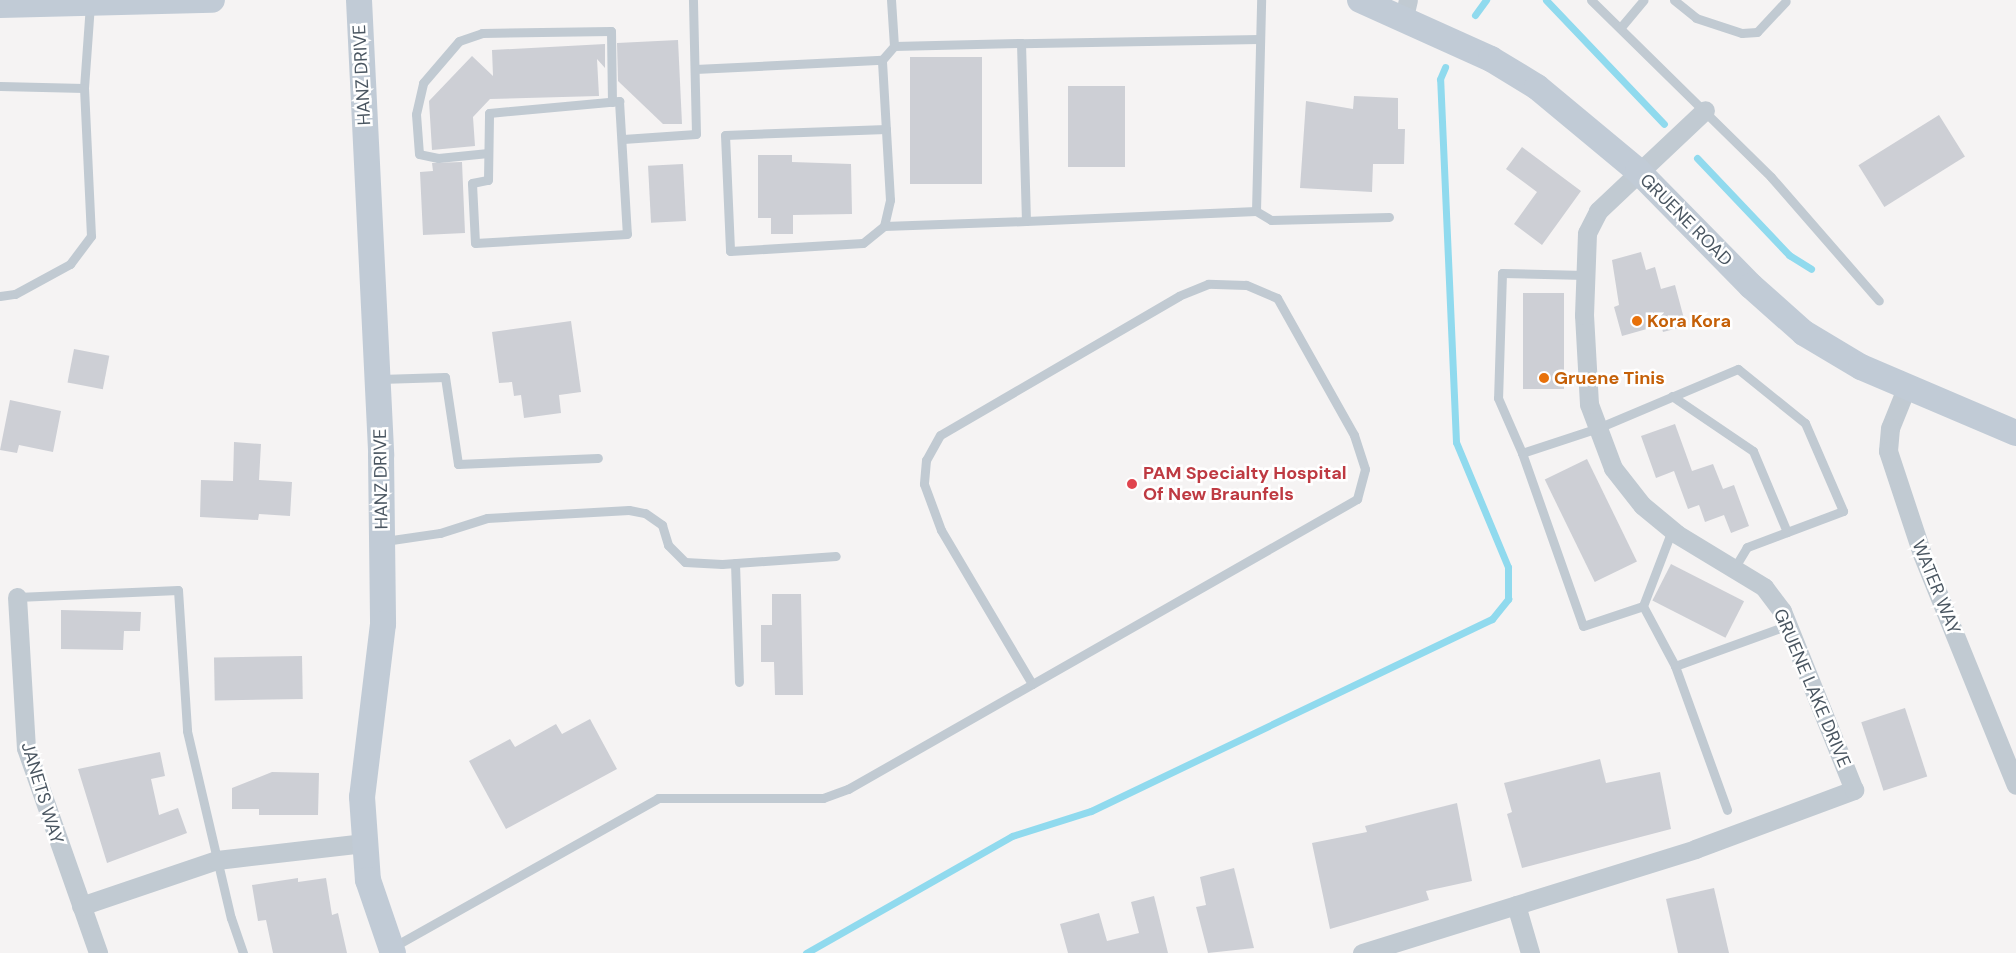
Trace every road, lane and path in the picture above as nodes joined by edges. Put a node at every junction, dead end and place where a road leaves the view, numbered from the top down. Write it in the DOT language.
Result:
graph roads {
  1 [pos="212,0"];
  2 [pos="358,0"];
  3 [pos="692,0"];
  4 [pos="891,0"];
  5 [pos="1261,0"];
  6 [pos="1360,0"];
  7 [pos="1591,0"];
  8 [pos="1644,0"];
  9 [pos="1674,0"];
  10 [pos="1786,1"];
  11 [pos="90,4"];
  12 [pos="0,5"];
  13 [pos="1406,8"];
  14 [pos="1621,27"];
  15 [pos="1259,39"];
  16 [pos="1021,43"];
  17 [pos="894,46"];
  18 [pos="882,60"];
  19 [pos="694,69"];
  20 [pos="0,86"];
  21 [pos="84,88"];
  22 [pos="612,102"];
  23 [pos="1705,110"];
  24 [pos="886,129"];
  25 [pos="623,139"];
  26 [pos="488,153"];
  27 [pos="1638,171"];
  28 [pos="1256,211"];
  29 [pos="1389,217"];
  30 [pos="1026,221"];
  31 [pos="884,226"];
  32 [pos="1585,275"];
  33 [pos="0,296"];
  34 [pos="1878,301"];
  35 [pos="378,379"];
  36 [pos="1907,386"];
  37 [pos="1672,396"];
  38 [pos="1598,428"];
  39 [pos="2016,433"];
  40 [pos="1522,452"];
  41 [pos="598,458"];
  42 [pos="1672,530"];
  43 [pos="1787,532"];
  44 [pos="382,541"];
  45 [pos="836,556"];
  46 [pos="735,563"];
  47 [pos="1734,569"];
  48 [pos="17,597"];
  49 [pos="1643,606"];
  50 [pos="1788,626"];
  51 [pos="1674,666"];
  52 [pos="739,682"];
  53 [pos="1032,684"];
  54 [pos="2016,785"];
  55 [pos="1727,810"];
  56 [pos="364,843"];
  57 [pos="217,860"];
  58 [pos="1516,905"];
  59 [pos="80,906"];
  60 [pos="392,951"];
  61 [pos="98,953"];
  62 [pos="243,953"];
  63 [pos="1362,953"];
  64 [pos="1530,953"];
  1 -- 11 [label="street"];
  2 -- 35 [label="street, HANZ DRIVE"];
  3 -- 19 [label="lane"];
  4 -- 17 [label="lane"];
  5 -- 15 [label="lane"];
  6 -- 13 [label="street, GRUENE ROAD"];
  7 -- 14 [label="lane"];
  8 -- 14 [label="lane"];
  9 -- 10 [label="lane"];
  11 -- 12 [label="street"];
  11 -- 21 [label="lane"];
  13 -- 27 [label="street, GRUENE ROAD"];
  14 -- 23 [label="lane"];
  15 -- 16 [label="lane"];
  15 -- 28 [label="lane"];
  16 -- 17 [label="lane"];
  16 -- 30 [label="lane"];
  17 -- 18 [label="lane"];
  18 -- 19 [label="lane"];
  18 -- 24 [label="lane"];
  19 -- 25 [label="lane"];
  20 -- 21 [label="lane"];
  21 -- 33 [label="lane"];
  22 -- 25 [label="lane"];
  22 -- 26 [label="lane"];
  22 -- 26 [label="lane"];
  23 -- 27 [label="street, GRUENE LAKE DRIVE"];
  23 -- 34 [label="lane"];
  24 -- 31 [label="lane"];
  24 -- 31 [label="lane"];
  25 -- 26 [label="lane"];
  27 -- 32 [label="street, GRUENE LAKE DRIVE"];
  27 -- 36 [label="street, GRUENE ROAD"];
  28 -- 29 [label="lane"];
  28 -- 30 [label="lane"];
  30 -- 31 [label="lane"];
  32 -- 38 [label="street, GRUENE LAKE DRIVE"];
  32 -- 40 [label="lane"];
  35 -- 41 [label="lane"];
  35 -- 44 [label="street, HANZ DRIVE"];
  36 -- 39 [label="street, GRUENE ROAD"];
  36 -- 54 [label="street, WATER WAY"];
  37 -- 38 [label="lane"];
  37 -- 43 [label="lane"];
  37 -- 43 [label="lane"];
  38 -- 40 [label="lane"];
  38 -- 42 [label="street, GRUENE LAKE DRIVE"];
  40 -- 49 [label="lane"];
  42 -- 47 [label="street, GRUENE LAKE DRIVE"];
  42 -- 49 [label="lane"];
  43 -- 47 [label="lane"];
  44 -- 46 [label="lane"];
  44 -- 56 [label="street, HANZ DRIVE"];
  45 -- 46 [label="lane"];
  46 -- 52 [label="lane"];
  47 -- 50 [label="street, GRUENE LAKE DRIVE"];
  48 -- 57 [label="lane"];
  48 -- 59 [label="street, JANETS WAY"];
  49 -- 51 [label="lane"];
  50 -- 51 [label="lane"];
  50 -- 58 [label="street, GRUENE LAKE DRIVE"];
  51 -- 55 [label="lane"];
  53 -- 53 [label="lane"];
  53 -- 60 [label="lane"];
  56 -- 57 [label="street"];
  56 -- 60 [label="street, HANZ DRIVE"];
  57 -- 59 [label="street"];
  57 -- 62 [label="lane"];
  58 -- 63 [label="street, GRUENE LAKE DRIVE"];
  58 -- 64 [label="street"];
  59 -- 61 [label="street, JANETS WAY"];
}
